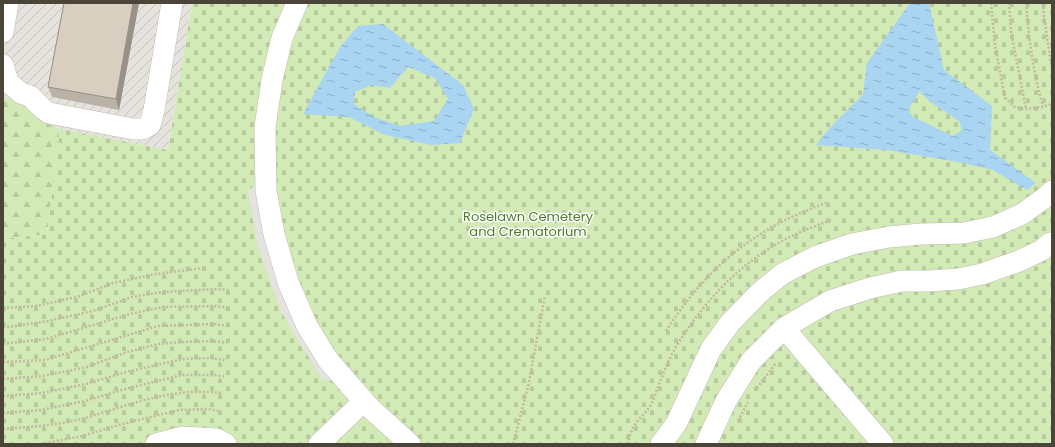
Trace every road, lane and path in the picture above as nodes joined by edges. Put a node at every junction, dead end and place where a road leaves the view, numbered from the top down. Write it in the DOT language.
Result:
graph roads {
  1 [pos="8,3"];
  2 [pos="172,3"];
  3 [pos="297,3"];
  4 [pos="991,3"];
  5 [pos="1009,3"];
  6 [pos="1026,3"];
  7 [pos="1043,3"];
  8 [pos="3,32"];
  9 [pos="3,65"];
  10 [pos="1052,71"];
  11 [pos="1052,104"];
  12 [pos="1043,106"];
  13 [pos="1026,109"];
  14 [pos="1052,191"];
  15 [pos="826,202"];
  16 [pos="831,220"];
  17 [pos="1050,243"];
  18 [pos="203,268"];
  19 [pos="228,290"];
  20 [pos="545,296"];
  21 [pos="3,308"];
  22 [pos="230,308"];
  23 [pos="228,326"];
  24 [pos="3,327"];
  25 [pos="666,331"];
  26 [pos="790,334"];
  27 [pos="227,343"];
  28 [pos="3,344"];
  29 [pos="225,360"];
  30 [pos="3,362"];
  31 [pos="224,376"];
  32 [pos="3,379"];
  33 [pos="223,393"];
  34 [pos="753,393"];
  35 [pos="3,396"];
  36 [pos="750,399"];
  37 [pos="364,401"];
  38 [pos="221,411"];
  39 [pos="3,413"];
  40 [pos="736,424"];
  41 [pos="3,429"];
  42 [pos="41,444"];
  43 [pos="156,444"];
  44 [pos="226,444"];
  45 [pos="319,444"];
  46 [pos="410,444"];
  47 [pos="513,444"];
  48 [pos="628,444"];
  49 [pos="661,444"];
  50 [pos="706,444"];
  51 [pos="883,444"];
  1 -- 8 [label="lane"];
  2 -- 9 [label="lane"];
  3 -- 37 [label="lane"];
  4 -- 13 [label="path"];
  5 -- 13 [label="path"];
  6 -- 12 [label="path"];
  7 -- 10 [label="path"];
  11 -- 12 [label="path"];
  12 -- 13 [label="path"];
  14 -- 49 [label="lane"];
  15 -- 25 [label="path"];
  16 -- 48 [label="path"];
  17 -- 26 [label="lane"];
  18 -- 21 [label="path"];
  19 -- 24 [label="path"];
  20 -- 47 [label="path"];
  22 -- 28 [label="path"];
  23 -- 30 [label="path"];
  26 -- 34 [label="path"];
  26 -- 50 [label="lane"];
  26 -- 51 [label="lane"];
  27 -- 32 [label="path"];
  29 -- 35 [label="path"];
  31 -- 39 [label="path"];
  33 -- 41 [label="path"];
  36 -- 40 [label="path"];
  37 -- 45 [label="lane"];
  37 -- 46 [label="lane"];
  38 -- 42 [label="path"];
  43 -- 44 [label="lane"];
}
